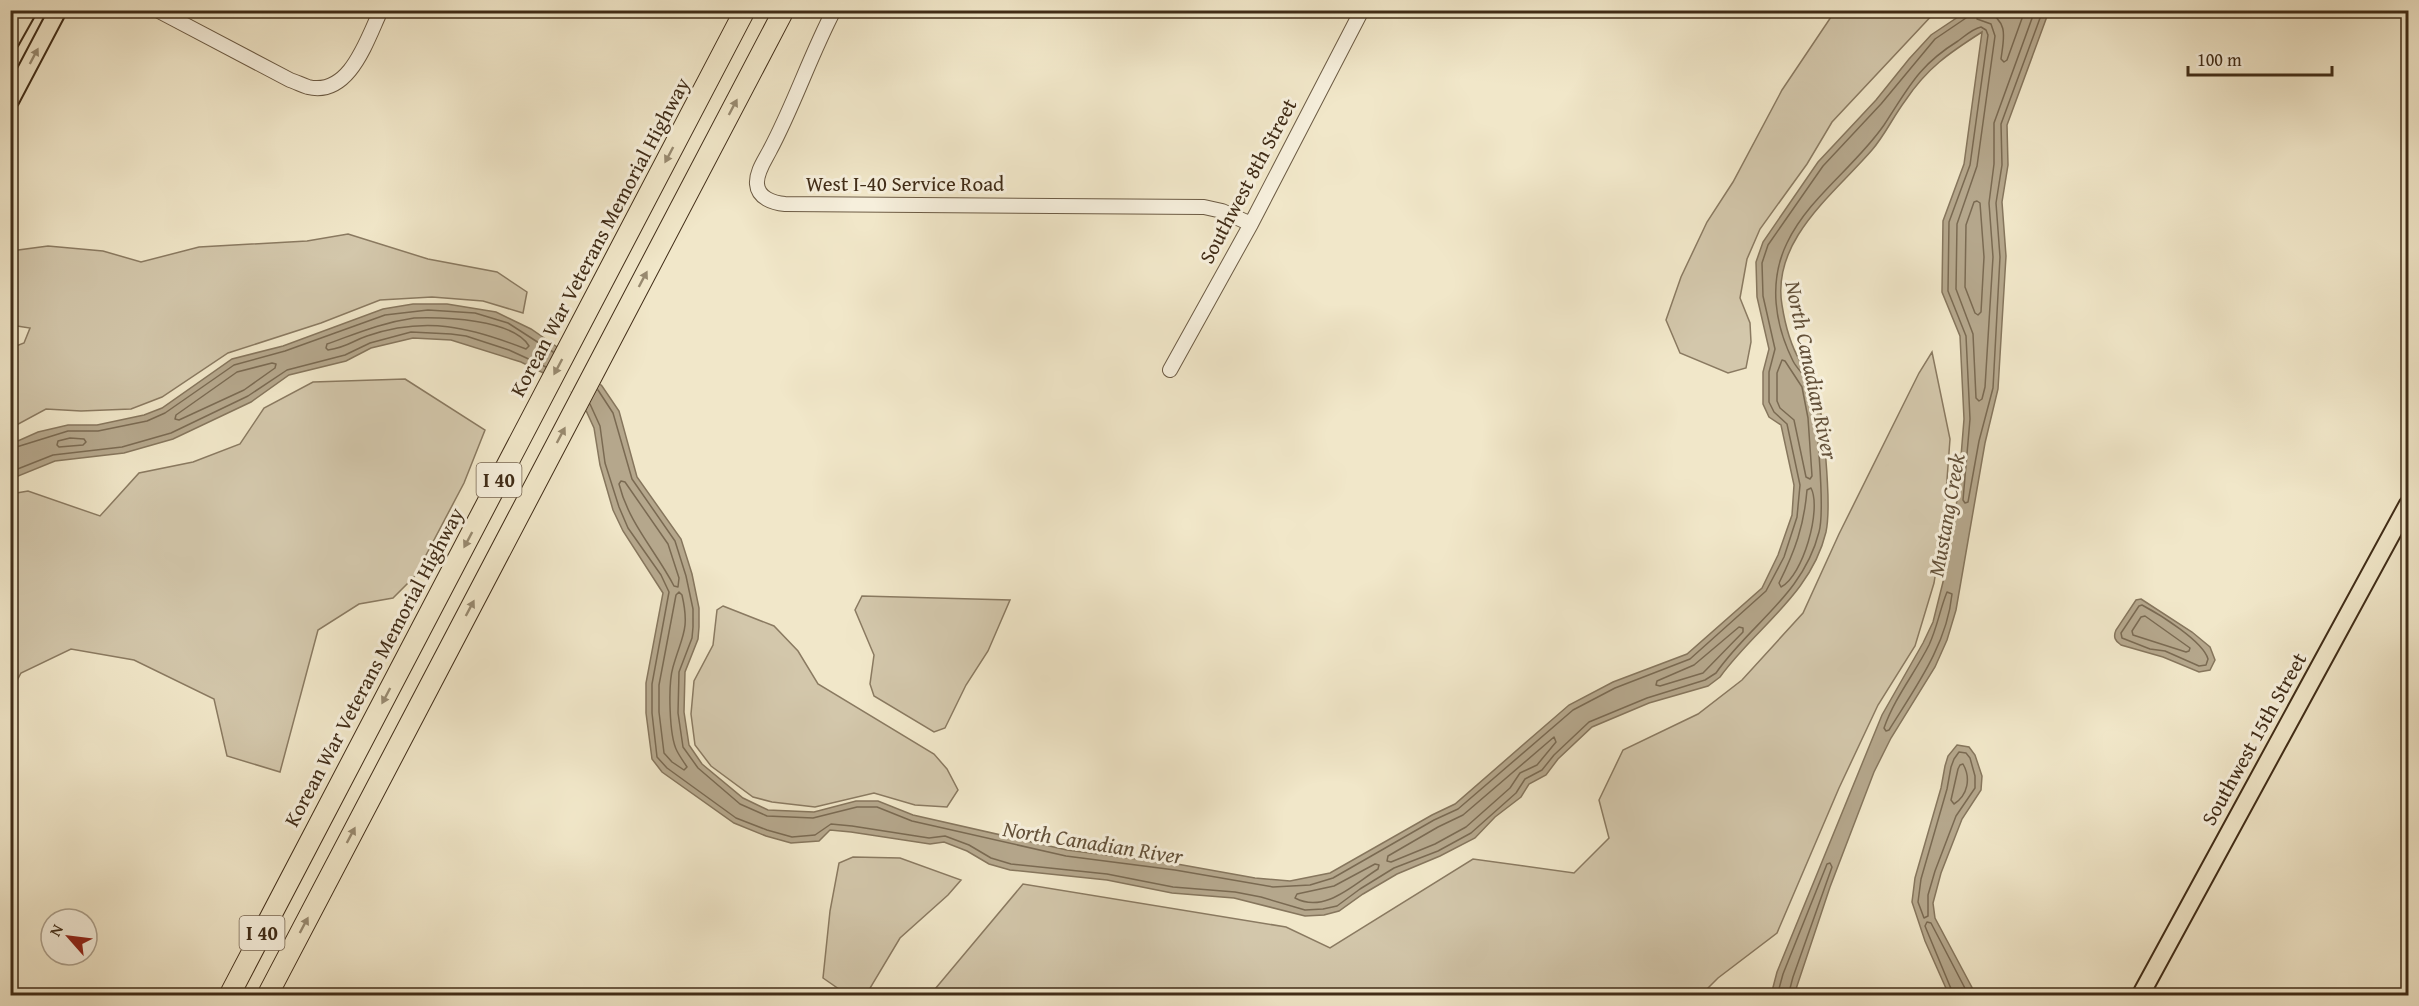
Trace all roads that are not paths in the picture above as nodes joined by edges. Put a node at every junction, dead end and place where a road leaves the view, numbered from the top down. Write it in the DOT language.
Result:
graph roads {
  1 [pos="28,10"];
  2 [pos="58,10"];
  3 [pos="157,10"];
  4 [pos="381,10"];
  5 [pos="745,10"];
  6 [pos="783,10"];
  7 [pos="834,10"];
  8 [pos="1362,10"];
  9 [pos="10,42"];
  10 [pos="10,101"];
  11 [pos="1251,224"];
  12 [pos="1170,370"];
  13 [pos="2409,504"];
  14 [pos="229,996"];
  15 [pos="267,996"];
  16 [pos="2140,996"];
  1 -- 9 [label="main road"];
  10 -- 2 [label="main road, one-way"];
  3 -- 4 [label="street"];
  5 -- 14 [label="highway, Korean War Veterans Memorial Highway / I 40, one-way"];
  15 -- 6 [label="highway, I 40, one-way"];
  7 -- 11 [label="street, West I-40 Service Road"];
  8 -- 11 [label="street, Southwest 8th Street"];
  11 -- 12 [label="street, Southwest 8th Street"];
  13 -- 16 [label="main road, Southwest 15th Street"];
}
